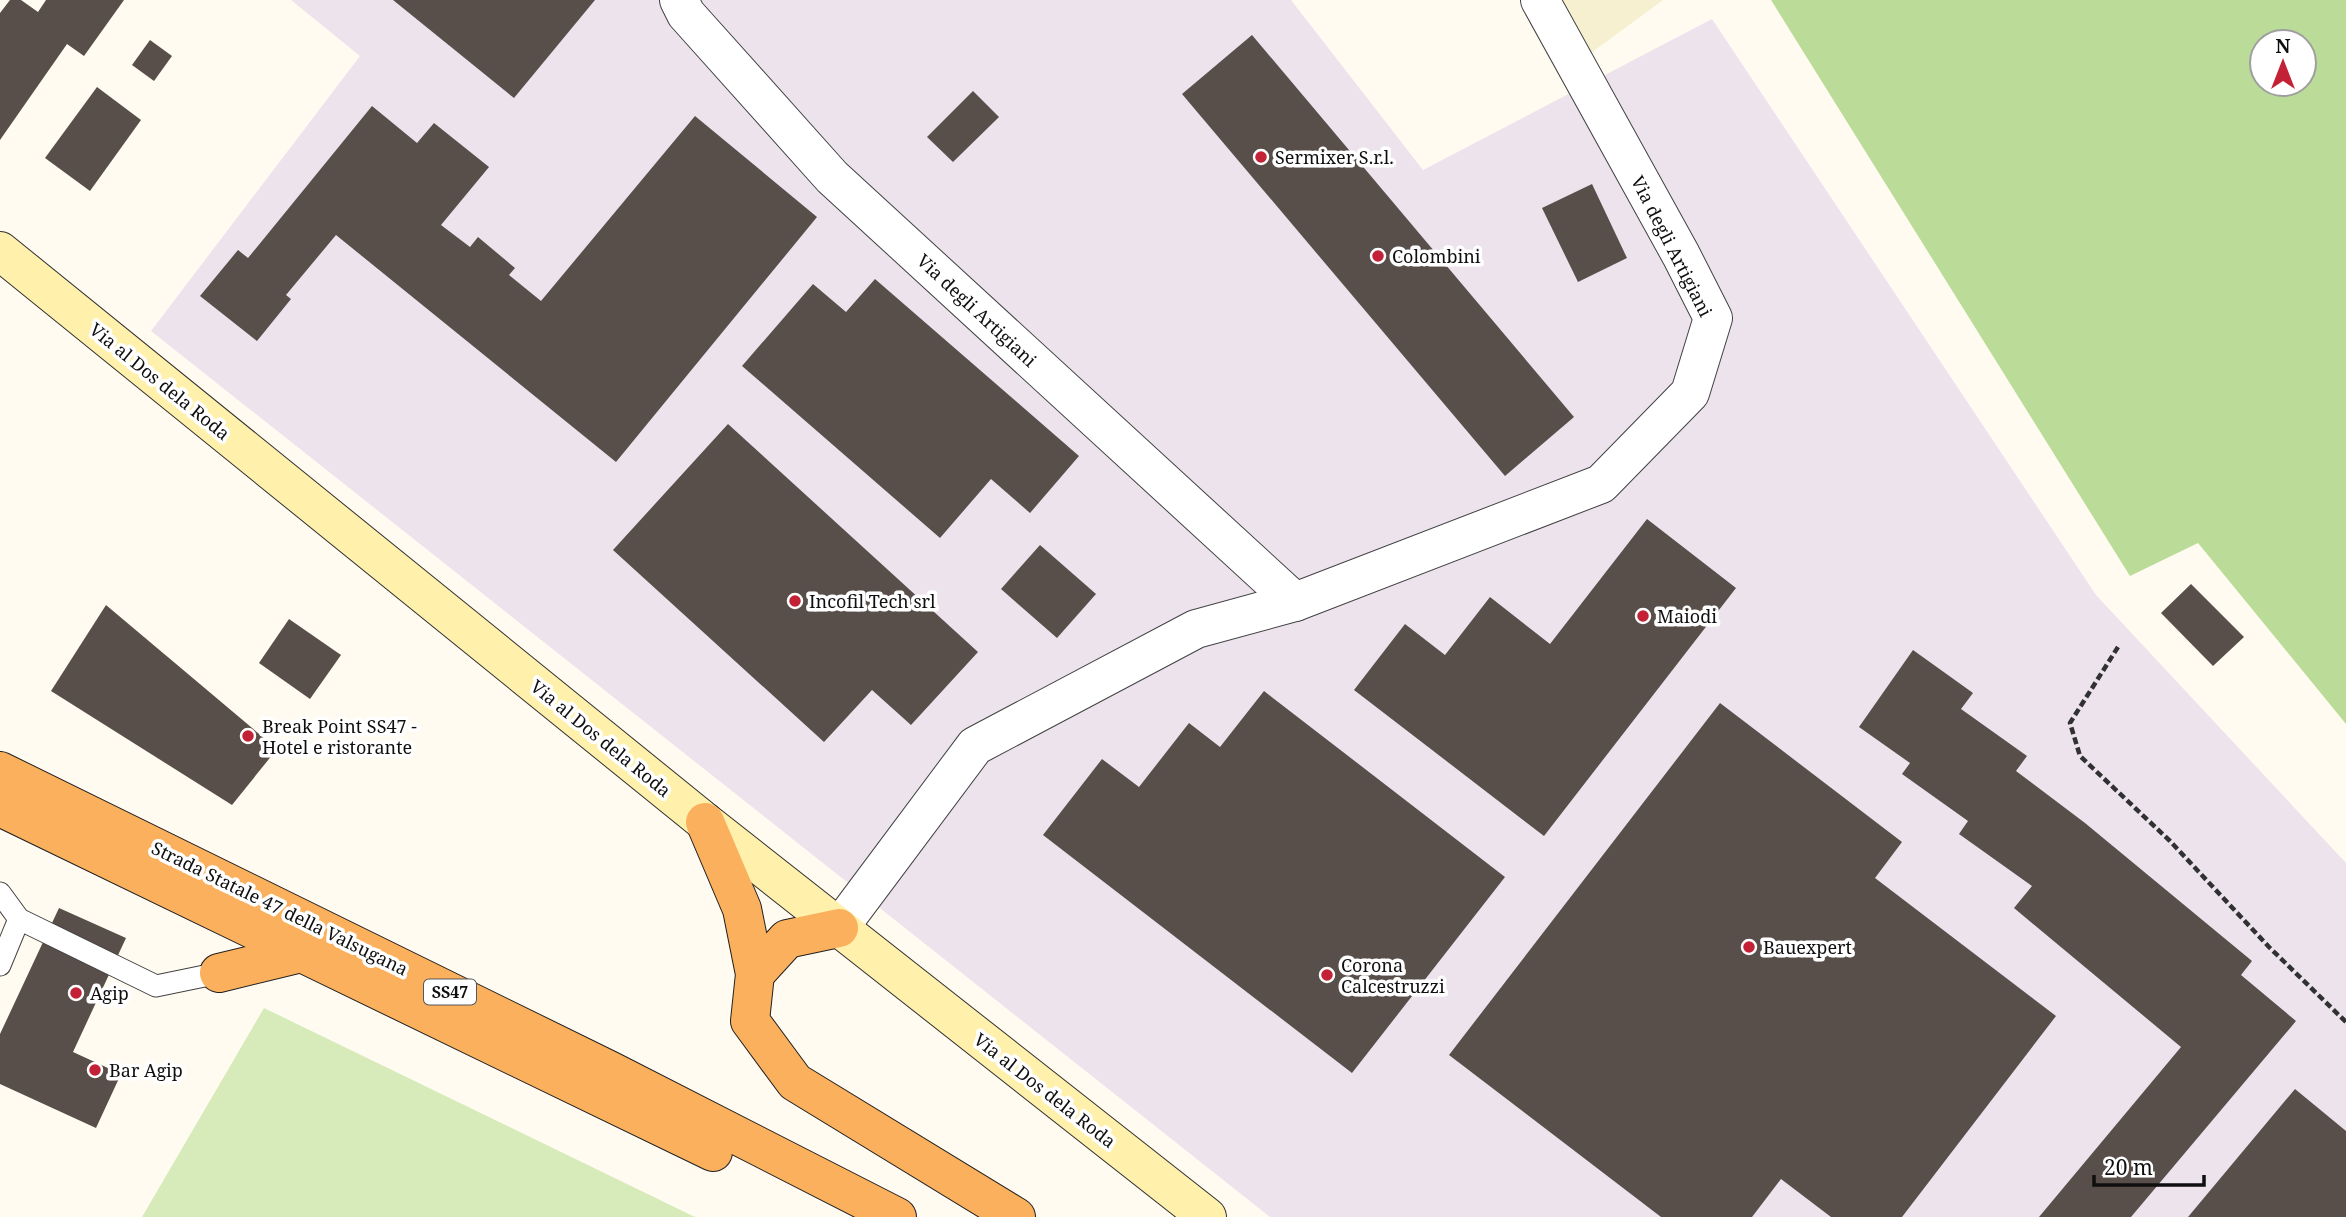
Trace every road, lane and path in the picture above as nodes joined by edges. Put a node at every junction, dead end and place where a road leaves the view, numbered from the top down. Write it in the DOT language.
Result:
graph roads {
  1 [pos="679,0"];
  2 [pos="1540,0"];
  3 [pos="0,251"];
  4 [pos="1295,602"];
  5 [pos="2118,648"];
  6 [pos="0,771"];
  7 [pos="0,807"];
  8 [pos="705,822"];
  9 [pos="0,893"];
  10 [pos="19,919"];
  11 [pos="839,928"];
  12 [pos="301,953"];
  13 [pos="0,965"];
  14 [pos="219,973"];
  15 [pos="755,974"];
  16 [pos="2346,1022"];
  17 [pos="846,1217"];
  18 [pos="897,1217"];
  19 [pos="1016,1217"];
  20 [pos="1208,1217"];
  1 -- 4 [label="street, Via degli Artigiani"];
  2 -- 4 [label="street, Via degli Artigiani"];
  3 -- 8 [label="main road, Via al Dos dela Roda"];
  4 -- 11 [label="street, Via degli Artigiani"];
  5 -- 16 [label="path"];
  6 -- 18 [label="highway, Strada Statale 47 della Valsugana / SS47"];
  7 -- 12 [label="highway, Strada Statale 47 della Valsugana / SS47"];
  8 -- 11 [label="main road, Via al Dos dela Roda"];
  8 -- 15 [label="highway"];
  9 -- 10 [label="lane"];
  10 -- 13 [label="lane"];
  10 -- 14 [label="lane"];
  11 -- 15 [label="highway"];
  11 -- 20 [label="main road, Via al Dos dela Roda"];
  12 -- 14 [label="highway"];
  12 -- 17 [label="highway, Strada Statale 47 della Valsugana / SS47"];
  15 -- 19 [label="highway"];
}
